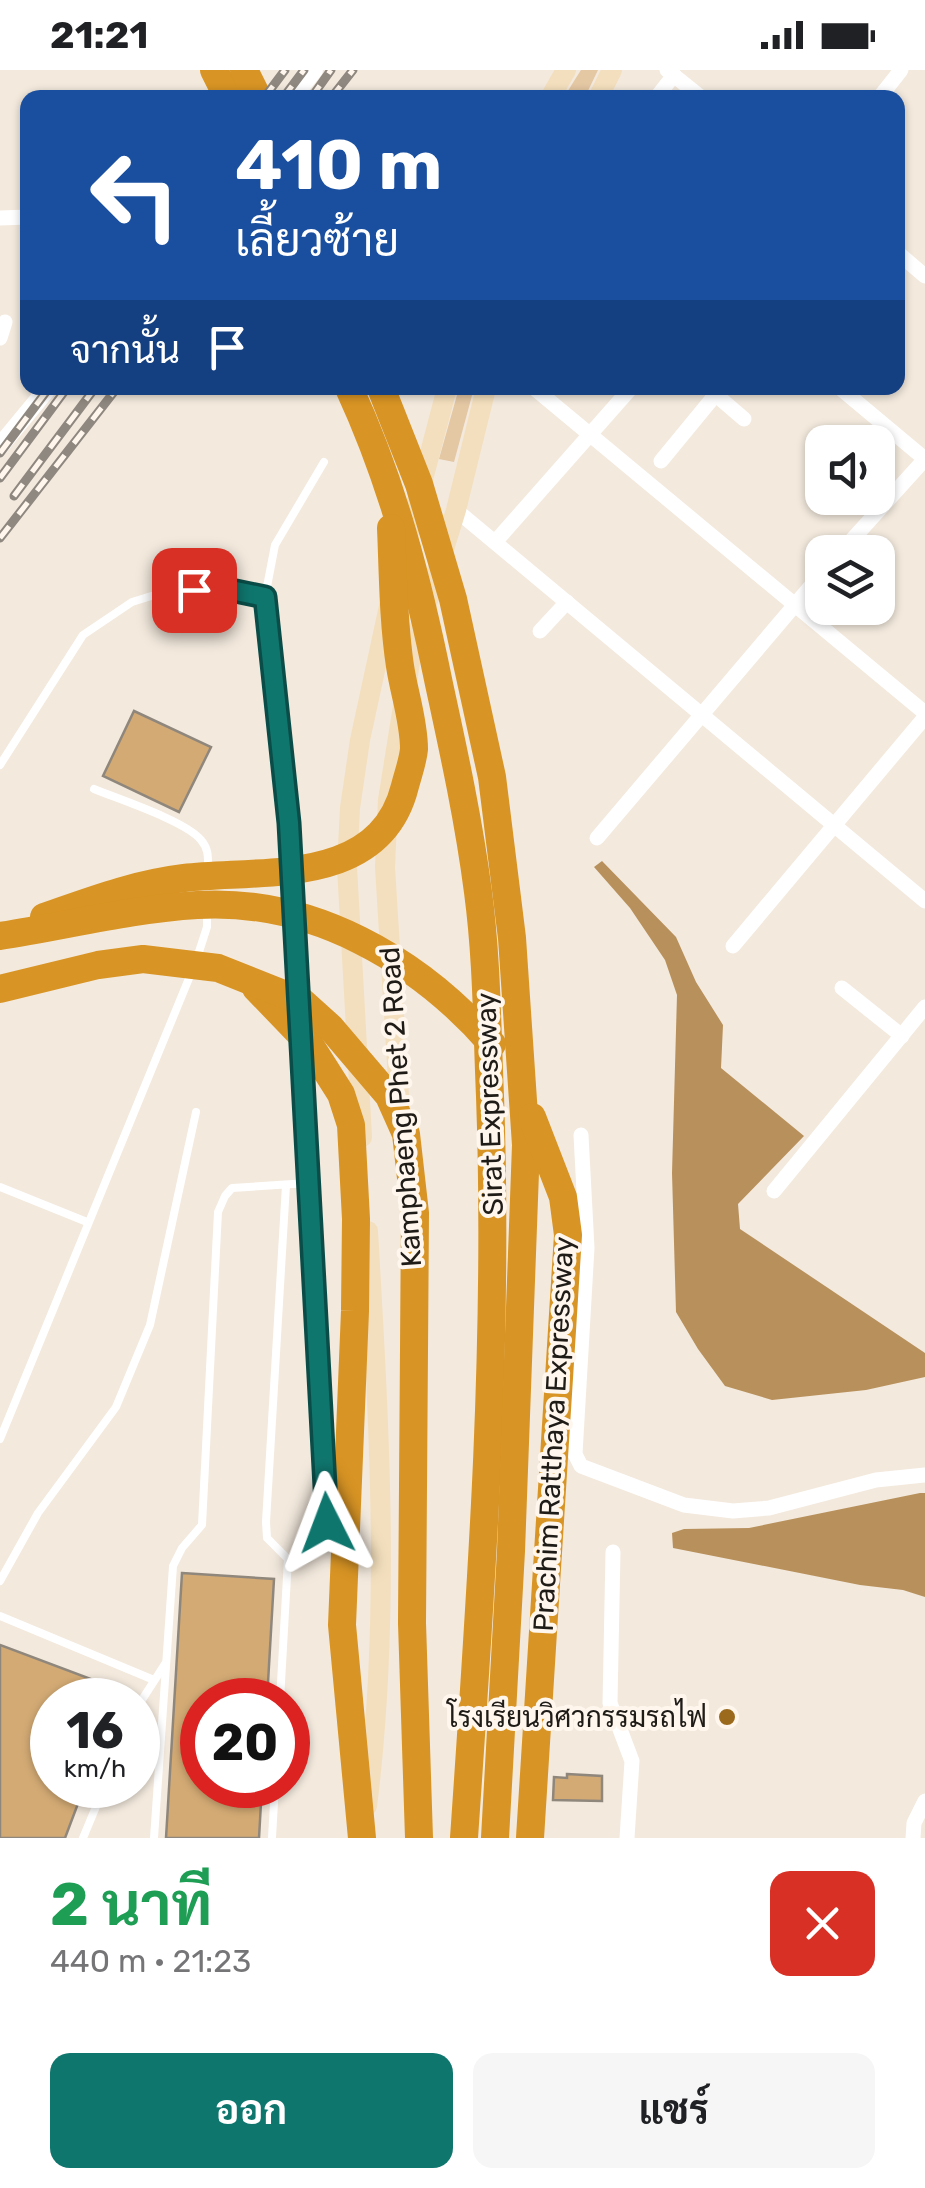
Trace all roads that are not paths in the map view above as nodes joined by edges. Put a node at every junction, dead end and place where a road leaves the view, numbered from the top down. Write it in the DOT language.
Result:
graph roads {
  1 [pos="314,70"];
  2 [pos="901,70"];
  3 [pos="671,73"];
  4 [pos="298,90"];
  5 [pos="692,90"];
  6 [pos="885,90"];
  7 [pos="905,259"];
  8 [pos="925,276"];
  9 [pos="5,322"];
  10 [pos="0,338"];
  11 [pos="42,395"];
  12 [pos="352,395"];
  13 [pos="384,395"];
  14 [pos="446,395"];
  15 [pos="484,395"];
  16 [pos="543,395"];
  17 [pos="625,395"];
  18 [pos="711,395"];
  19 [pos="720,395"];
  20 [pos="848,395"];
  21 [pos="744,419"];
  22 [pos="590,433"];
  23 [pos="0,446"];
  24 [pos="661,461"];
  25 [pos="324,462"];
  26 [pos="390,490"];
  27 [pos="456,510"];
  28 [pos="856,535"];
  29 [pos="496,541"];
  30 [pos="805,593"];
  31 [pos="265,597"];
  32 [pos="568,602"];
  33 [pos="796,603"];
  34 [pos="540,631"];
  35 [pos="700,714"];
  36 [pos="925,715"];
  37 [pos="0,765"];
  38 [pos="94,788"];
  39 [pos="834,827"];
  40 [pos="598,838"];
  41 [pos="925,901"];
  42 [pos="0,935"];
  43 [pos="733,946"];
  44 [pos="249,981"];
  45 [pos="0,988"];
  46 [pos="842,988"];
  47 [pos="925,1007"];
  48 [pos="902,1036"];
  49 [pos="196,1112"];
  50 [pos="582,1135"];
  51 [pos="308,1182"];
  52 [pos="286,1185"];
  53 [pos="0,1187"];
  54 [pos="774,1191"];
  55 [pos="86,1222"];
  56 [pos="0,1438"];
  57 [pos="925,1475"];
  58 [pos="327,1523"];
  59 [pos="613,1552"];
  60 [pos="0,1581"];
  61 [pos="0,1616"];
  62 [pos="167,1661"];
  63 [pos="149,1678"];
  64 [pos="155,1678"];
  65 [pos="281,1678"];
  66 [pos="925,1801"];
  67 [pos="95,1808"];
  68 [pos="274,1808"];
  69 [pos="83,1838"];
  70 [pos="154,1838"];
  71 [pos="272,1838"];
  72 [pos="362,1838"];
  73 [pos="417,1838"];
  74 [pos="464,1838"];
  75 [pos="495,1838"];
  76 [pos="530,1838"];
  77 [pos="627,1838"];
  78 [pos="913,1838"];
  1 -- 4 [label="street"];
  2 -- 6 [label="street"];
  3 -- 5 [label="street"];
  7 -- 8 [label="street"];
  9 -- 10 [label="street"];
  11 -- 23 [label="street"];
  12 -- 26 [label="highway, Sirat Expressway"];
  13 -- 75 [label="highway, Sirat Expressway"];
  14 -- 72 [label="main road, Kamphaeng Phet 2 Road"];
  15 -- 27 [label="main road, Kamphaeng Phet 2 Road"];
  16 -- 22 [label="street"];
  17 -- 22 [label="street"];
  18 -- 24 [label="street"];
  19 -- 21 [label="street"];
  20 -- 28 [label="street"];
  22 -- 29 [label="street"];
  22 -- 33 [label="street"];
  25 -- 31 [label="lane"];
  26 -- 42 [label="highway"];
  26 -- 74 [label="highway, Sirat Expressway"];
  27 -- 29 [label="street"];
  27 -- 73 [label="main road, Kamphaeng Phet 2 Road"];
  29 -- 32 [label="street"];
  30 -- 33 [label="street"];
  31 -- 37 [label="lane"];
  31 -- 51 [label="lane"];
  32 -- 34 [label="street"];
  32 -- 35 [label="street"];
  33 -- 35 [label="street"];
  33 -- 36 [label="street"];
  35 -- 39 [label="street"];
  35 -- 40 [label="street"];
  36 -- 39 [label="street"];
  38 -- 55 [label="lane"];
  39 -- 41 [label="street"];
  39 -- 43 [label="street"];
  42 -- 76 [label="highway, Prachim Ratthaya Expressway"];
  44 -- 45 [label="highway"];
  44 -- 72 [label="highway"];
  44 -- 73 [label="highway"];
  46 -- 48 [label="street"];
  47 -- 48 [label="street"];
  48 -- 54 [label="street"];
  49 -- 60 [label="lane"];
  50 -- 57 [label="street"];
  51 -- 52 [label="lane"];
  51 -- 58 [label="lane"];
  52 -- 62 [label="lane"];
  52 -- 65 [label="lane"];
  53 -- 55 [label="lane"];
  55 -- 56 [label="lane"];
  59 -- 77 [label="street"];
  61 -- 63 [label="lane"];
  62 -- 64 [label="lane"];
  62 -- 70 [label="lane"];
  66 -- 78 [label="street"];
  67 -- 69 [label="lane"];
  68 -- 71 [label="lane"];
}
